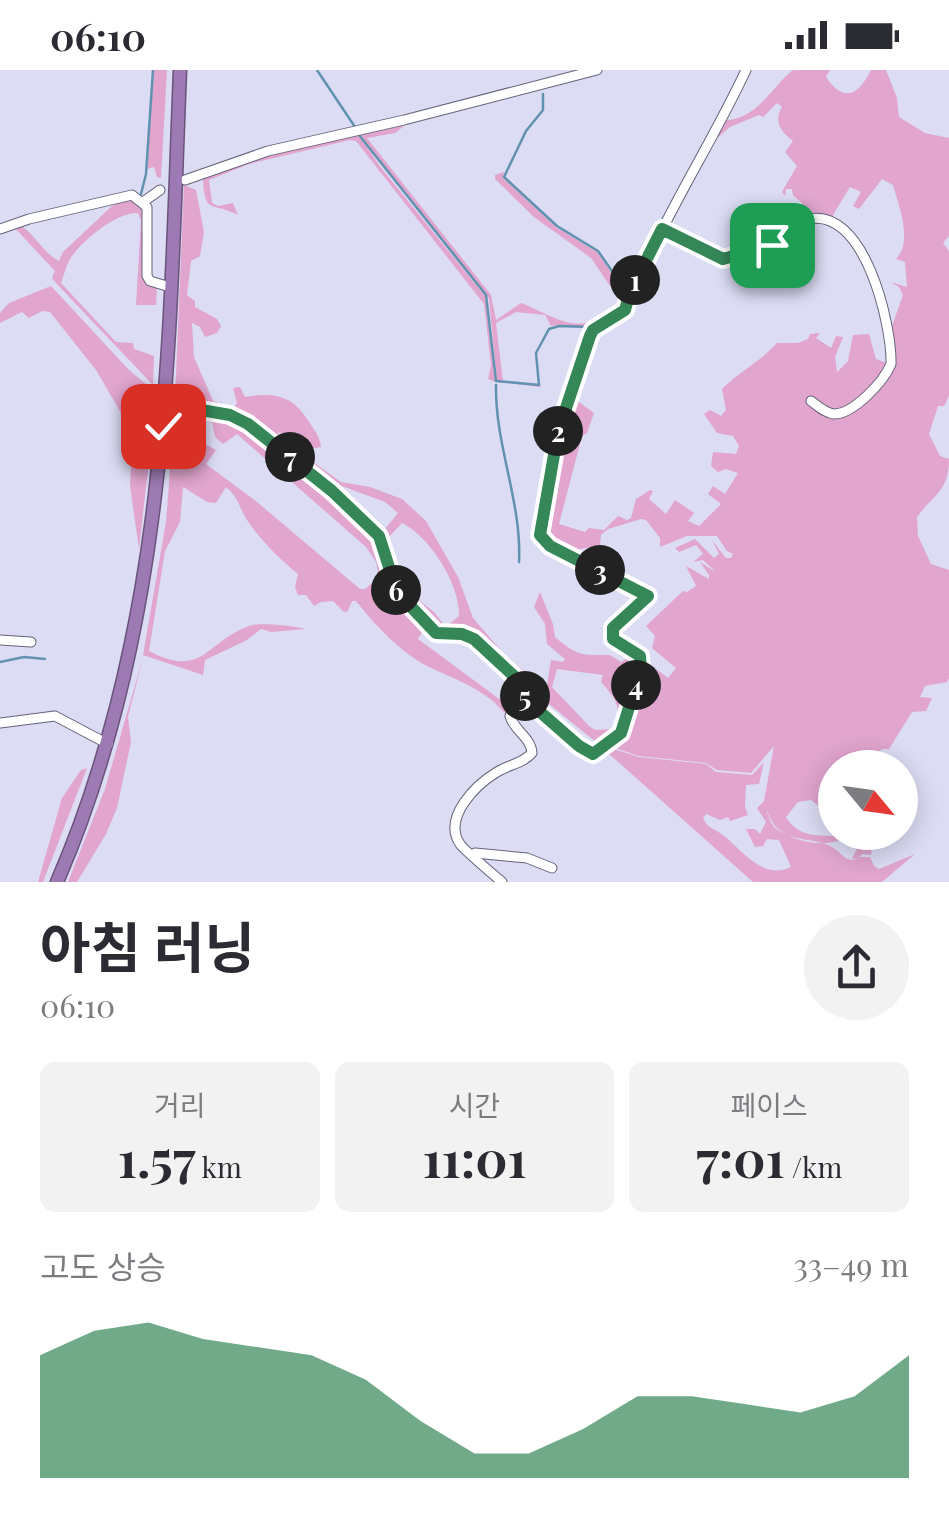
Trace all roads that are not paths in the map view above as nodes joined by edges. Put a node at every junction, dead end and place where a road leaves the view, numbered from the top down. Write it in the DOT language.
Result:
graph roads {
  1 [pos="180,70"];
  2 [pos="596,70"];
  3 [pos="746,70"];
  4 [pos="185,180"];
  5 [pos="160,190"];
  6 [pos="143,202"];
  7 [pos="0,229"];
  8 [pos="662,229"];
  9 [pos="170,287"];
  10 [pos="811,401"];
  11 [pos="163,426"];
  12 [pos="0,640"];
  13 [pos="31,642"];
  14 [pos="524,695"];
  15 [pos="0,723"];
  16 [pos="108,744"];
  17 [pos="472,853"];
  18 [pos="552,868"];
  19 [pos="58,882"];
  20 [pos="502,882"];
  1 -- 9 [label="highway"];
  2 -- 4 [label="street"];
  3 -- 8 [label="street"];
  5 -- 6 [label="street"];
  6 -- 7 [label="street"];
  6 -- 9 [label="street"];
  8 -- 10 [label="street"];
  8 -- 14 [label="street"];
  9 -- 11 [label="highway"];
  11 -- 14 [label="street"];
  11 -- 16 [label="highway"];
  12 -- 13 [label="street"];
  14 -- 17 [label="street"];
  15 -- 16 [label="street"];
  16 -- 19 [label="highway"];
  17 -- 18 [label="street"];
  17 -- 20 [label="street"];
}
